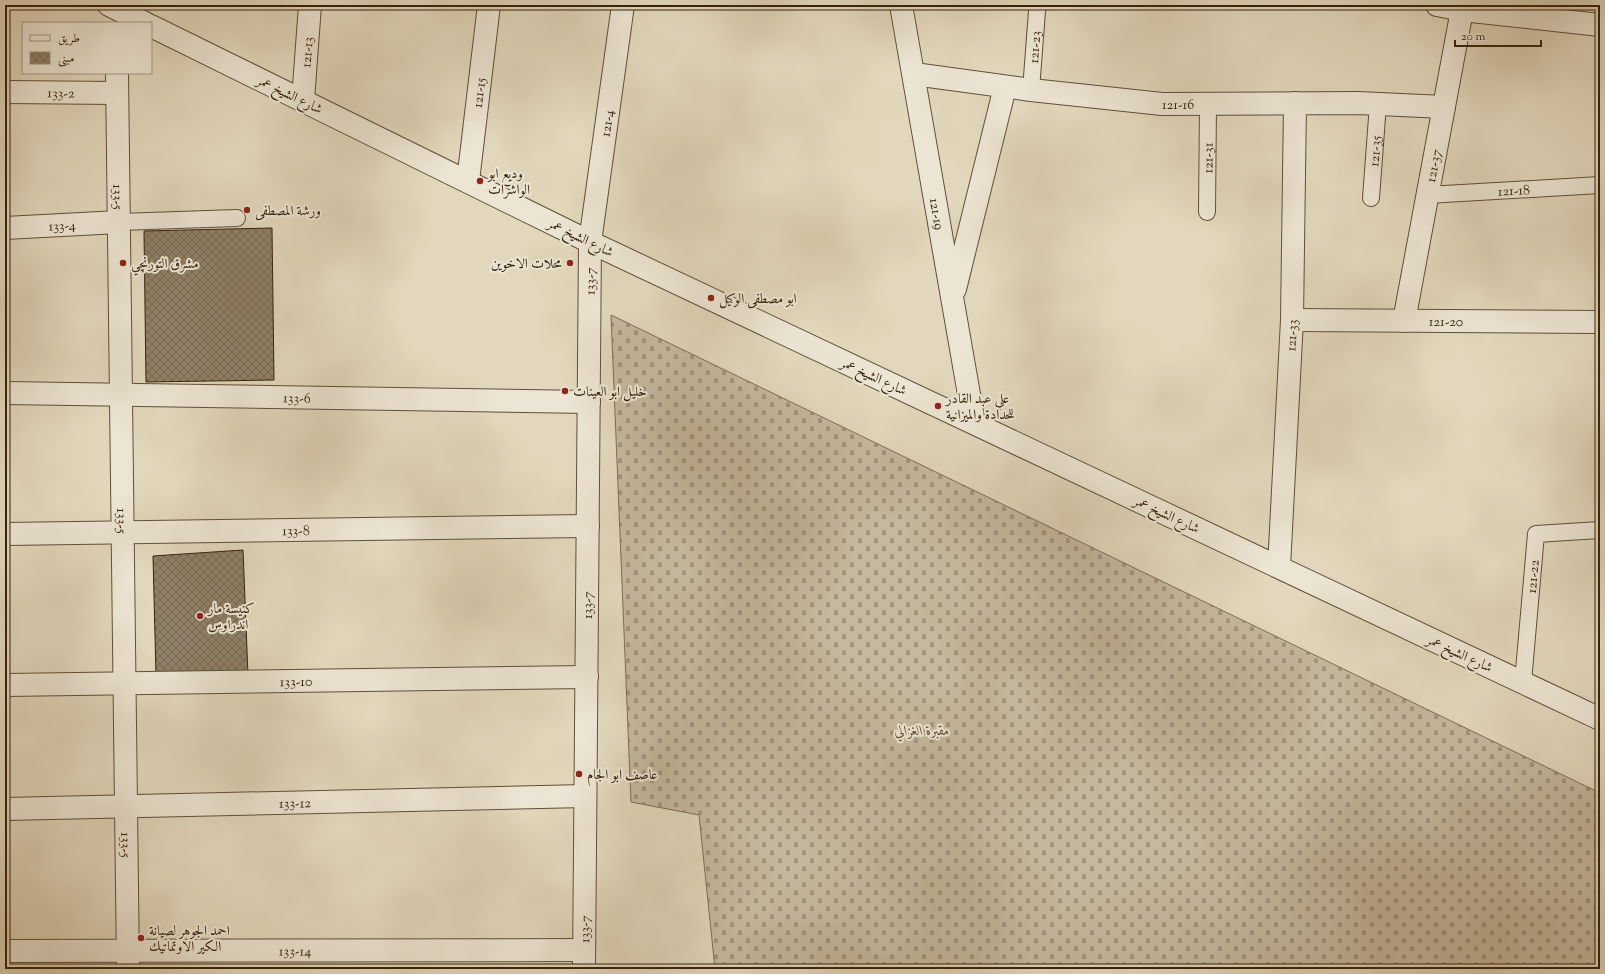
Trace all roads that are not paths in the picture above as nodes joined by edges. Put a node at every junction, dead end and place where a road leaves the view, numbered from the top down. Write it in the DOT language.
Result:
graph roads {
  1 [pos="310,5"];
  2 [pos="489,5"];
  3 [pos="623,5"];
  4 [pos="901,5"];
  5 [pos="1039,5"];
  6 [pos="1437,5"];
  7 [pos="1489,9"];
  8 [pos="1462,10"];
  9 [pos="114,12"];
  10 [pos="142,22"];
  11 [pos="1600,24"];
  12 [pos="152,26"];
  13 [pos="914,74"];
  14 [pos="117,83"];
  15 [pos="1005,87"];
  16 [pos="1032,90"];
  17 [pos="5,92"];
  18 [pos="303,100"];
  19 [pos="1294,103"];
  20 [pos="1208,104"];
  21 [pos="1378,104"];
  22 [pos="1444,107"];
  23 [pos="468,181"];
  24 [pos="1600,185"];
  25 [pos="1427,195"];
  26 [pos="1371,198"];
  27 [pos="1208,212"];
  28 [pos="237,218"];
  29 [pos="119,222"];
  30 [pos="5,228"];
  31 [pos="590,242"];
  32 [pos="952,298"];
  33 [pos="1292,320"];
  34 [pos="1404,321"];
  35 [pos="1600,322"];
  36 [pos="5,393"];
  37 [pos="121,395"];
  38 [pos="589,402"];
  39 [pos="974,423"];
  40 [pos="588,526"];
  41 [pos="1600,530"];
  42 [pos="123,533"];
  43 [pos="5,534"];
  44 [pos="1279,567"];
  45 [pos="587,677"];
  46 [pos="1522,682"];
  47 [pos="125,684"];
  48 [pos="5,686"];
  49 [pos="1600,719"];
  50 [pos="585,796"];
  51 [pos="126,807"];
  52 [pos="5,809"];
  53 [pos="5,951"];
  54 [pos="584,959"];
  55 [pos="128,960"];
  1 -- 18 [label="street, 121-13"];
  2 -- 23 [label="street, 121-15"];
  3 -- 31 [label="street, 121-4"];
  4 -- 13 [label="street, 121-19"];
  5 -- 16 [label="lane, 121-23"];
  6 -- 8 [label="street"];
  7 -- 8 [label="street"];
  7 -- 11 [label="street"];
  8 -- 22 [label="street, 121-37"];
  9 -- 10 [label="street"];
  12 -- 18 [label="street, شارع الشيخ عمر"];
  13 -- 15 [label="street, 121-16"];
  13 -- 32 [label="street, 121-19"];
  14 -- 17 [label="street, 133-2"];
  14 -- 29 [label="street, 133-5"];
  15 -- 16 [label="street, 121-16"];
  15 -- 32 [label="street"];
  16 -- 20 [label="street, 121-16"];
  18 -- 23 [label="street, شارع الشيخ عمر"];
  19 -- 20 [label="street, 121-16"];
  19 -- 21 [label="street, 121-16"];
  19 -- 33 [label="street, 121-33"];
  20 -- 27 [label="lane, 121-31"];
  21 -- 22 [label="street, 121-16"];
  21 -- 26 [label="lane, 121-35"];
  22 -- 25 [label="street, 121-37"];
  23 -- 31 [label="street, شارع الشيخ عمر"];
  24 -- 25 [label="lane, 121-18"];
  25 -- 34 [label="street, 121-37"];
  28 -- 29 [label="lane"];
  29 -- 30 [label="street, 133-4"];
  29 -- 37 [label="street, 133-5"];
  31 -- 38 [label="street, 133-7"];
  31 -- 39 [label="street, شارع الشيخ عمر"];
  32 -- 39 [label="street, 121-19"];
  33 -- 34 [label="street, 121-20"];
  33 -- 44 [label="street, 121-33"];
  34 -- 35 [label="street, 121-20"];
  36 -- 37 [label="street, 133-6"];
  37 -- 38 [label="street, 133-6"];
  37 -- 42 [label="street, 133-5"];
  38 -- 40 [label="street, 133-7"];
  39 -- 44 [label="street, شارع الشيخ عمر"];
  40 -- 42 [label="street, 133-8"];
  40 -- 45 [label="street, 133-7"];
  41 -- 46 [label="lane, 121-22"];
  42 -- 43 [label="street, 133-8"];
  42 -- 47 [label="street, 133-5"];
  44 -- 46 [label="street, شارع الشيخ عمر"];
  45 -- 47 [label="street, 133-10"];
  45 -- 50 [label="street, 133-7"];
  46 -- 49 [label="street, شارع الشيخ عمر"];
  47 -- 48 [label="street, 133-10"];
  47 -- 51 [label="street, 133-5"];
  50 -- 51 [label="street, 133-12"];
  50 -- 54 [label="street, 133-7"];
  51 -- 52 [label="street, 133-12"];
  51 -- 55 [label="street, 133-5"];
  53 -- 55 [label="street, 133-14"];
  54 -- 55 [label="street, 133-14"];
}
